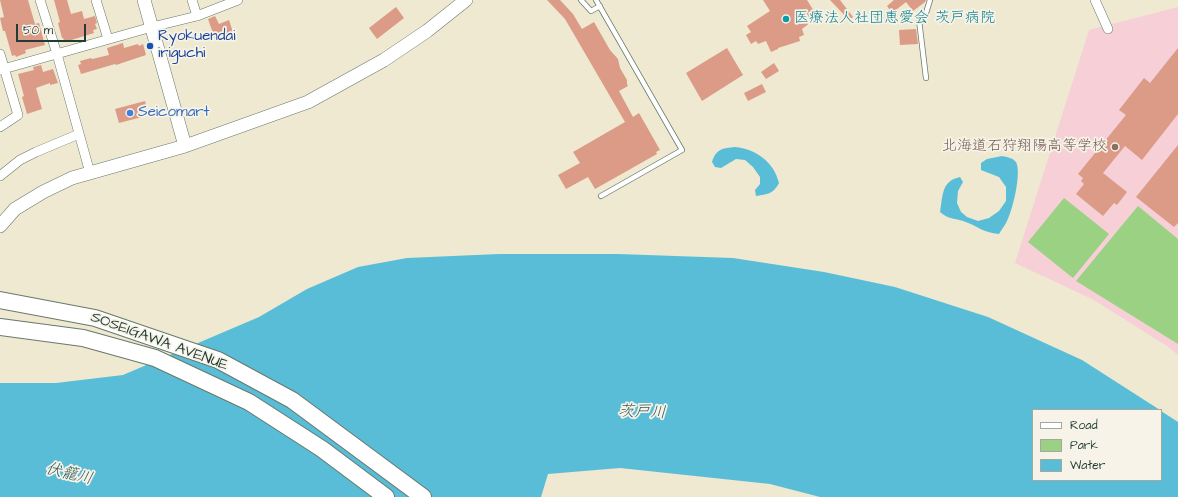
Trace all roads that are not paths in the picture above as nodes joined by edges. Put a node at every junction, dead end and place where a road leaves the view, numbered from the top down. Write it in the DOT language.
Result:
graph roads {
  1 [pos="40,0"];
  2 [pos="96,0"];
  3 [pos="144,0"];
  4 [pos="192,0"];
  5 [pos="238,0"];
  6 [pos="466,0"];
  7 [pos="581,0"];
  8 [pos="596,0"];
  9 [pos="930,0"];
  10 [pos="1095,0"];
  11 [pos="600,6"];
  12 [pos="197,16"];
  13 [pos="152,27"];
  14 [pos="1108,29"];
  15 [pos="108,39"];
  16 [pos="0,54"];
  17 [pos="56,54"];
  18 [pos="2,69"];
  19 [pos="926,78"];
  20 [pos="0,127"];
  21 [pos="79,134"];
  22 [pos="185,146"];
  23 [pos="90,173"];
  24 [pos="0,176"];
  25 [pos="601,196"];
  26 [pos="0,226"];
  27 [pos="0,300"];
  28 [pos="0,326"];
  29 [pos="386,497"];
  30 [pos="424,497"];
  1 -- 17 [label="street"];
  2 -- 15 [label="street"];
  3 -- 13 [label="main road"];
  4 -- 12 [label="street"];
  5 -- 12 [label="street"];
  6 -- 22 [label="main road"];
  7 -- 11 [label="lane"];
  8 -- 11 [label="lane"];
  9 -- 19 [label="lane"];
  10 -- 14 [label="street"];
  11 -- 25 [label="lane"];
  12 -- 13 [label="street"];
  13 -- 15 [label="street"];
  13 -- 22 [label="main road"];
  15 -- 17 [label="street"];
  16 -- 18 [label="street"];
  17 -- 18 [label="street"];
  17 -- 21 [label="street"];
  18 -- 20 [label="street"];
  21 -- 23 [label="street"];
  21 -- 24 [label="street"];
  22 -- 23 [label="main road"];
  23 -- 26 [label="main road"];
  27 -- 30 [label="highway, SOSEIGAWA AVENUE"];
  28 -- 29 [label="highway, SOSEIGAWA AVENUE"];
}
